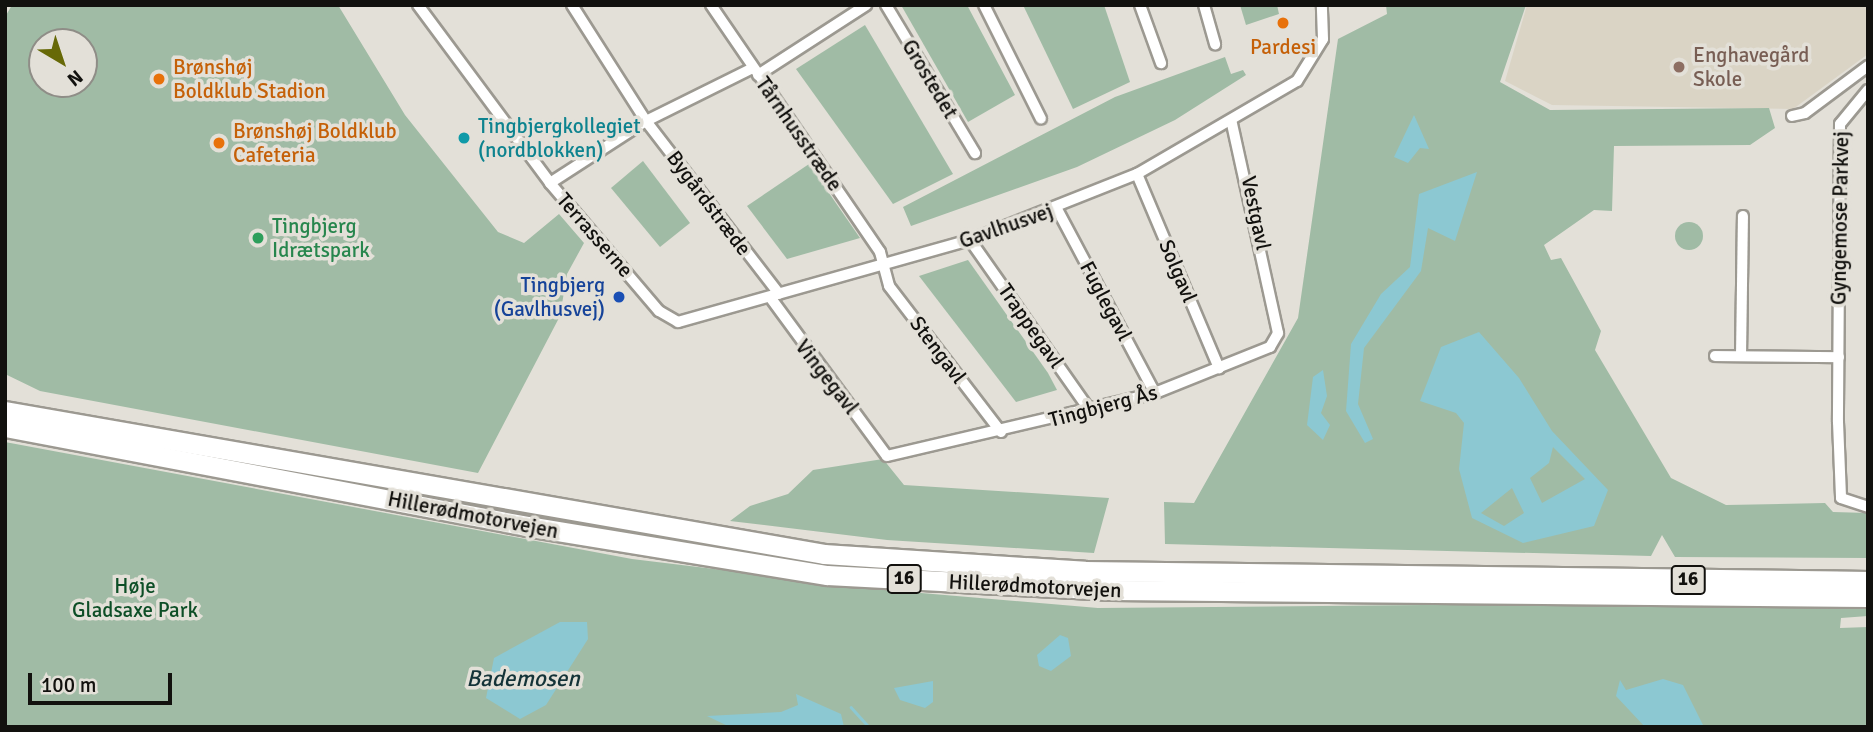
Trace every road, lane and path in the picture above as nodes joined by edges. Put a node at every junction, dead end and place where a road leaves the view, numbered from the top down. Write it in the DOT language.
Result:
graph roads {
  1 [pos="418,5"];
  2 [pos="572,5"];
  3 [pos="711,5"];
  4 [pos="866,5"];
  5 [pos="886,5"];
  6 [pos="984,5"];
  7 [pos="1140,5"];
  8 [pos="1204,5"];
  9 [pos="1322,5"];
  10 [pos="1215,44"];
  11 [pos="1161,63"];
  12 [pos="1868,66"];
  13 [pos="755,71"];
  14 [pos="1868,90"];
  15 [pos="1791,116"];
  16 [pos="1041,119"];
  17 [pos="646,121"];
  18 [pos="1232,123"];
  19 [pos="975,153"];
  20 [pos="1137,174"];
  21 [pos="550,183"];
  22 [pos="1057,209"];
  23 [pos="1743,216"];
  24 [pos="970,240"];
  25 [pos="883,264"];
  26 [pos="775,295"];
  27 [pos="1275,305"];
  28 [pos="678,322"];
  29 [pos="1715,356"];
  30 [pos="1741,356"];
  31 [pos="1839,357"];
  32 [pos="1219,368"];
  33 [pos="1155,393"];
  34 [pos="5,411"];
  35 [pos="1091,412"];
  36 [pos="5,427"];
  37 [pos="1001,432"];
  38 [pos="887,456"];
  39 [pos="1868,507"];
  40 [pos="1868,580"];
  41 [pos="1868,597"];
  1 -- 21 [label="street, Terrasserne"];
  2 -- 17 [label="street, Bygårdstræde"];
  3 -- 13 [label="street, Tårnhusstræde"];
  4 -- 13 [label="street"];
  5 -- 19 [label="street, Grostedet"];
  6 -- 16 [label="street"];
  7 -- 11 [label="street"];
  8 -- 10 [label="street"];
  9 -- 18 [label="street, Gavlhusvej"];
  12 -- 15 [label="street"];
  13 -- 17 [label="street"];
  13 -- 25 [label="street, Tårnhusstræde"];
  14 -- 31 [label="street, Gyngemose Parkvej"];
  17 -- 21 [label="street"];
  17 -- 26 [label="street, Bygårdstræde"];
  18 -- 20 [label="street, Gavlhusvej"];
  18 -- 27 [label="street, Vestgavl"];
  20 -- 22 [label="street, Gavlhusvej"];
  20 -- 32 [label="street, Solgavl"];
  21 -- 28 [label="street, Terrasserne"];
  22 -- 24 [label="street, Gavlhusvej"];
  22 -- 33 [label="street, Fuglegavl"];
  23 -- 30 [label="street"];
  24 -- 25 [label="street, Gavlhusvej"];
  24 -- 35 [label="street, Trappegavl"];
  25 -- 26 [label="street, Gavlhusvej"];
  25 -- 37 [label="street, Stengavl"];
  26 -- 28 [label="street, Gavlhusvej"];
  26 -- 38 [label="street, Vingegavl"];
  27 -- 32 [label="street, Tingbjerg Ås"];
  29 -- 30 [label="street"];
  30 -- 31 [label="street"];
  31 -- 39 [label="street, Gyngemose Parkvej"];
  32 -- 33 [label="street, Tingbjerg Ås"];
  33 -- 35 [label="street, Tingbjerg Ås"];
  34 -- 40 [label="highway, Hillerødmotorvejen / 16"];
  35 -- 37 [label="street, Tingbjerg Ås"];
  36 -- 41 [label="highway, Hillerødmotorvejen / 16"];
  37 -- 38 [label="street, Tingbjerg Ås"];
}
